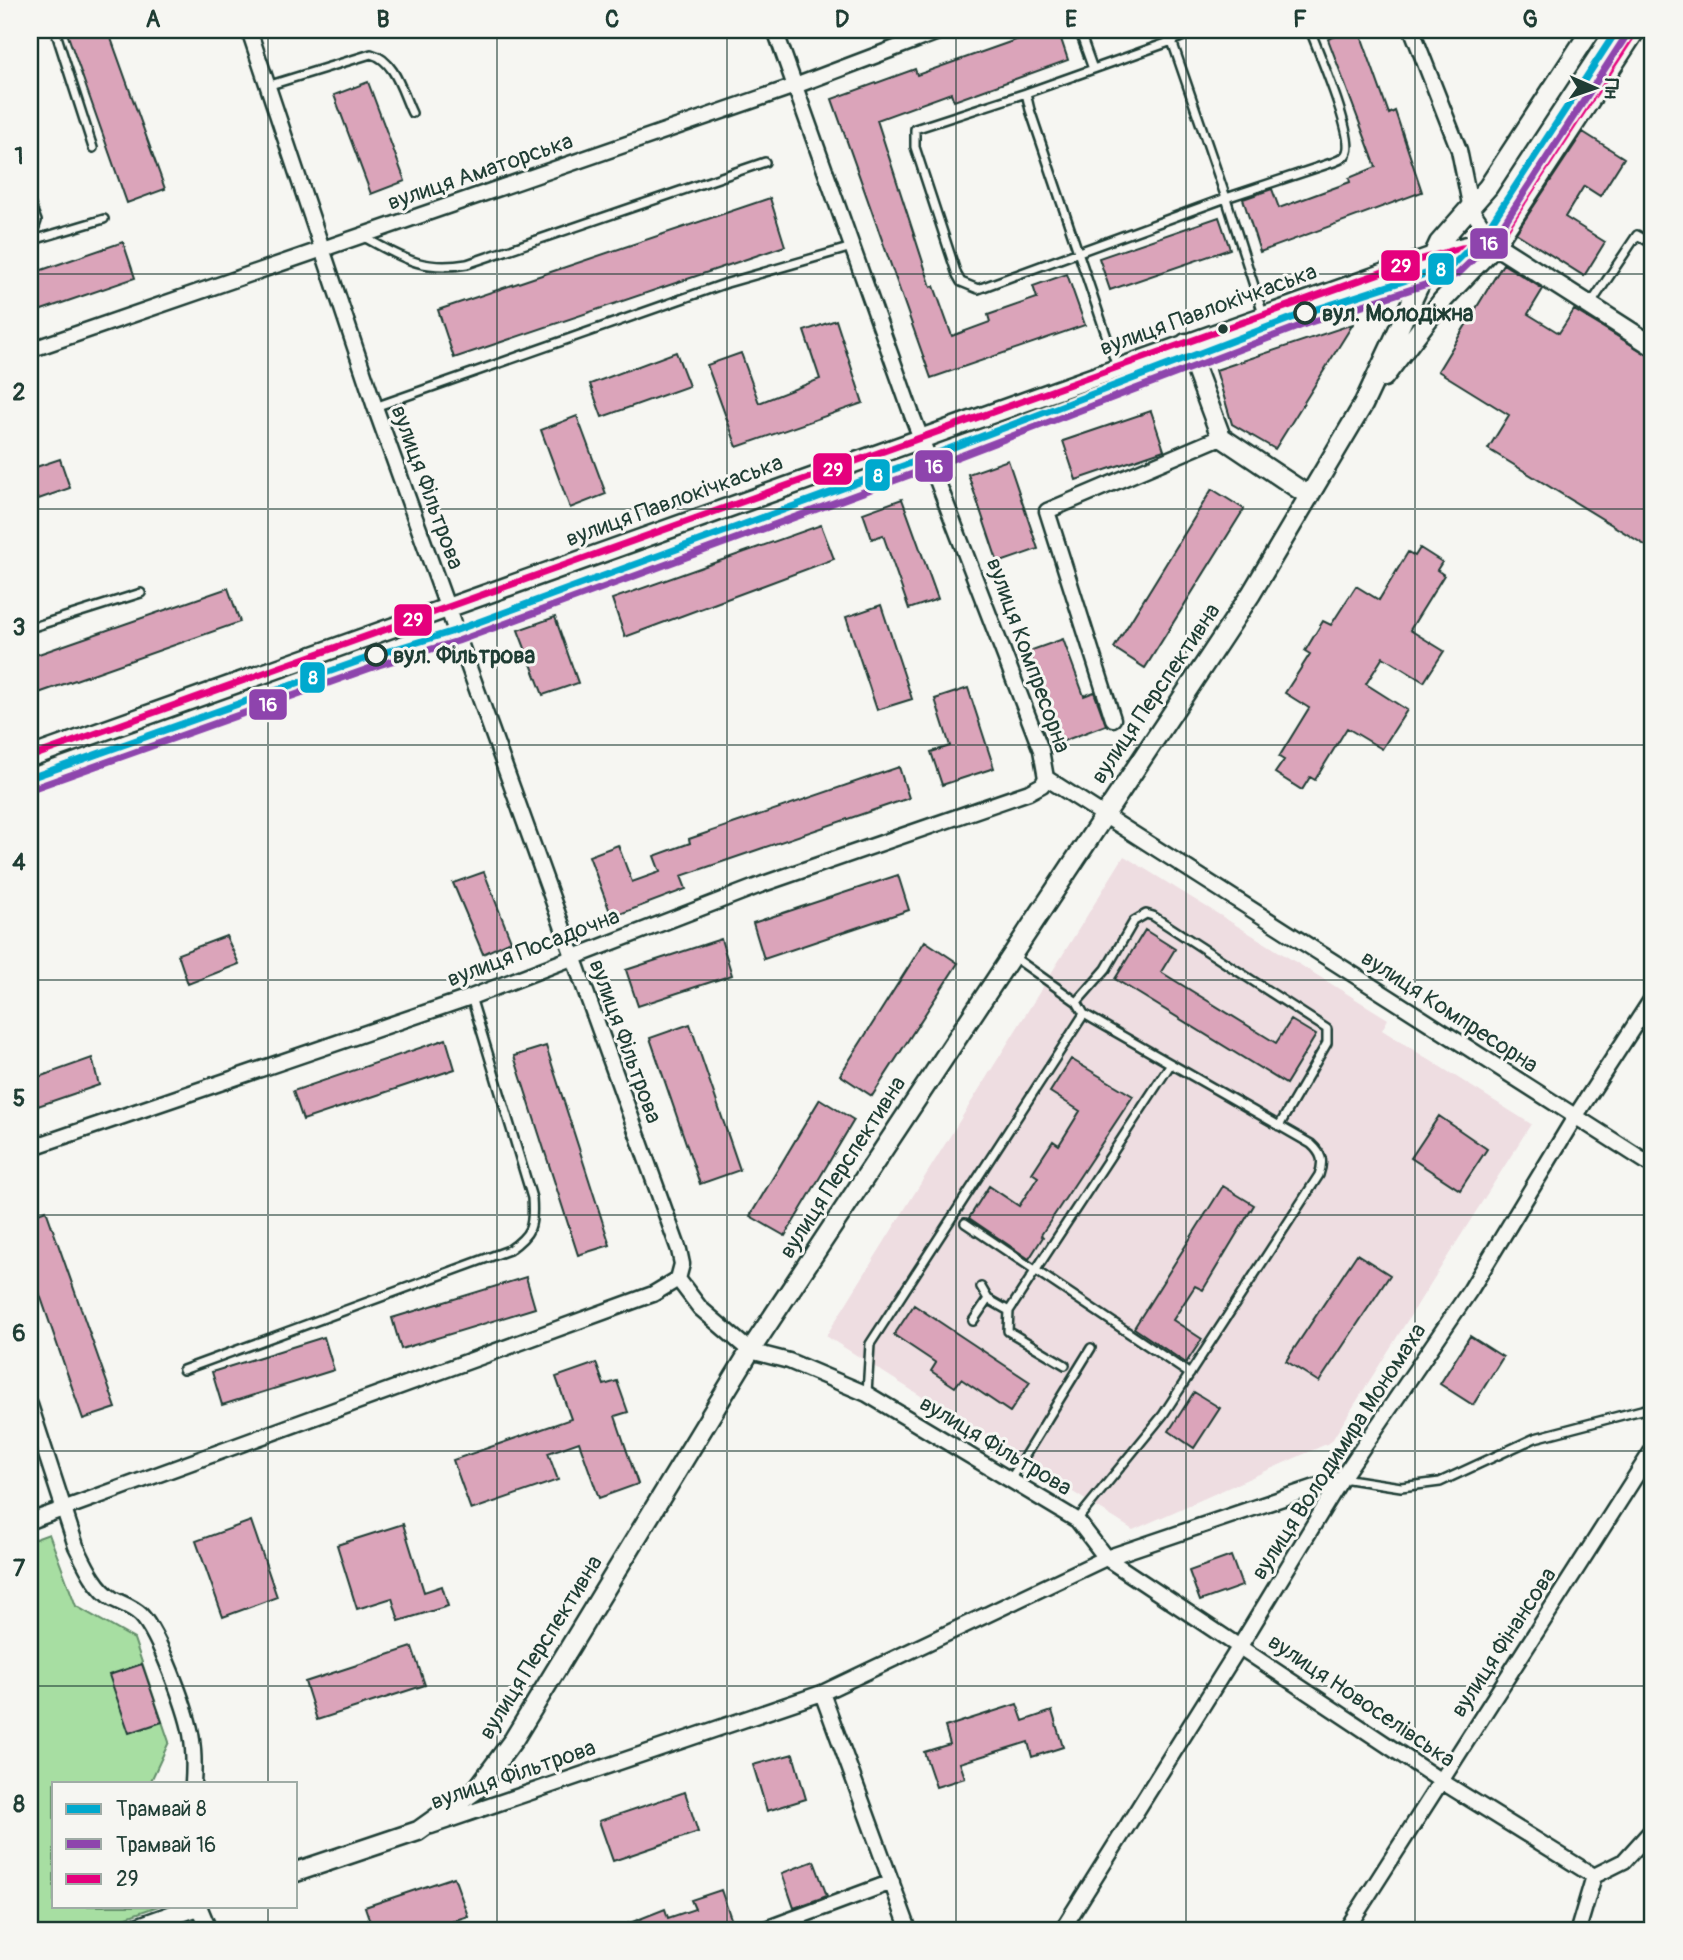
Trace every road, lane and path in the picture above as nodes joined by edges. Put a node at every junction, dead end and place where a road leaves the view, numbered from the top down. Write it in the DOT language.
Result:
graph roads {
  1 [pos="55,30"];
  2 [pos="249,30"];
  3 [pos="775,30"];
  4 [pos="943,30"];
  5 [pos="1079,30"];
  6 [pos="1198,30"];
  7 [pos="1310,30"];
  8 [pos="1412,30"];
  9 [pos="1591,30"];
  10 [pos="1636,30"];
  11 [pos="921,34"];
  12 [pos="1172,41"];
  13 [pos="1093,69"];
  14 [pos="266,86"];
  15 [pos="795,86"];
  16 [pos="1026,93"];
  17 [pos="412,113"];
  18 [pos="93,148"];
  19 [pos="765,162"];
  20 [pos="1226,198"];
  21 [pos="30,203"];
  22 [pos="1471,209"];
  23 [pos="104,219"];
  24 [pos="362,236"];
  25 [pos="30,241"];
  26 [pos="1653,244"];
  27 [pos="1495,245"];
  28 [pos="852,247"];
  29 [pos="323,250"];
  30 [pos="1077,250"];
  31 [pos="1431,257"];
  32 [pos="1590,306"];
  33 [pos="1264,315"];
  34 [pos="1186,343"];
  35 [pos="1653,346"];
  36 [pos="30,350"];
  37 [pos="1118,368"];
  38 [pos="1363,405"];
  39 [pos="375,407"];
  40 [pos="1221,437"];
  41 [pos="922,438"];
  42 [pos="1310,496"];
  43 [pos="141,593"];
  44 [pos="446,608"];
  45 [pos="30,628"];
  46 [pos="1114,719"];
  47 [pos="30,757"];
  48 [pos="1046,778"];
  49 [pos="1102,815"];
  50 [pos="1010,954"];
  51 [pos="570,956"];
  52 [pos="471,997"];
  53 [pos="1653,997"];
  54 [pos="1077,1002"];
  55 [pos="1084,1014"];
  56 [pos="1170,1065"];
  57 [pos="1575,1117"];
  58 [pos="1279,1126"];
  59 [pos="30,1148"];
  60 [pos="1653,1166"];
  61 [pos="965,1223"];
  62 [pos="1037,1270"];
  63 [pos="678,1279"];
  64 [pos="981,1287"];
  65 [pos="988,1299"];
  66 [pos="1009,1311"];
  67 [pos="973,1321"];
  68 [pos="1091,1348"];
  69 [pos="750,1352"];
  70 [pos="1065,1365"];
  71 [pos="183,1370"];
  72 [pos="1190,1374"];
  73 [pos="867,1394"];
  74 [pos="30,1405"];
  75 [pos="1653,1407"];
  76 [pos="1653,1449"];
  77 [pos="1342,1478"];
  78 [pos="1010,1480"];
  79 [pos="65,1509"];
  80 [pos="1077,1520"];
  81 [pos="30,1521"];
  82 [pos="1106,1558"];
  83 [pos="1240,1646"];
  84 [pos="822,1693"];
  85 [pos="1441,1781"];
  86 [pos="193,1782"];
  87 [pos="1653,1829"];
  88 [pos="418,1831"];
  89 [pos="298,1871"];
  90 [pos="1594,1876"];
  91 [pos="892,1882"];
  92 [pos="192,1908"];
  93 [pos="199,1908"];
  94 [pos="131,1930"];
  95 [pos="209,1930"];
  96 [pos="763,1930"];
  97 [pos="909,1930"];
  98 [pos="1062,1930"];
  99 [pos="1346,1930"];
  100 [pos="1578,1930"];
  1 -- 18 [label="lane"];
  2 -- 14 [label="street, вулиця Фільтрова"];
  3 -- 15 [label="street, вулиця Компресорна"];
  4 -- 11 [label="street, вулиця Аматорська"];
  5 -- 13 [label="lane"];
  6 -- 12 [label="lane"];
  7 -- 20 [label="lane"];
  8 -- 22 [label="street"];
  9 -- 22 [label="street, вулиця Перспективна"];
  10 -- 27 [label="street, вулиця Перспективна"];
  11 -- 15 [label="street, вулиця Аматорська"];
  12 -- 13 [label="lane"];
  12 -- 20 [label="lane"];
  13 -- 16 [label="lane"];
  14 -- 17 [label="lane"];
  14 -- 29 [label="street, вулиця Фільтрова"];
  15 -- 24 [label="street, вулиця Аматорська"];
  15 -- 28 [label="street, вулиця Компресорна"];
  16 -- 30 [label="lane"];
  16 -- 30 [label="lane"];
  19 -- 24 [label="lane"];
  20 -- 30 [label="lane"];
  20 -- 33 [label="lane"];
  21 -- 25 [label="lane"];
  22 -- 27 [label="street"];
  22 -- 31 [label="street, вулиця Перспективна"];
  23 -- 25 [label="lane"];
  24 -- 29 [label="street, вулиця Аматорська"];
  26 -- 32 [label="lane"];
  27 -- 31 [label="street, вулиця Павлокічкаська"];
  27 -- 32 [label="street"];
  27 -- 38 [label="street, вулиця Перспективна"];
  28 -- 39 [label="lane"];
  28 -- 41 [label="street, вулиця Компресорна"];
  29 -- 36 [label="street, вулиця Аматорська"];
  29 -- 39 [label="street, вулиця Фільтрова"];
  30 -- 37 [label="lane"];
  31 -- 33 [label="street, вулиця Павлокічкаська"];
  31 -- 38 [label="street, вулиця Перспективна"];
  32 -- 35 [label="street"];
  33 -- 34 [label="street, вулиця Павлокічкаська"];
  34 -- 37 [label="street, вулиця Павлокічкаська"];
  34 -- 40 [label="street"];
  37 -- 41 [label="street, вулиця Павлокічкаська"];
  38 -- 42 [label="street, вулиця Перспективна"];
  39 -- 44 [label="street, вулиця Фільтрова"];
  40 -- 42 [label="street"];
  40 -- 46 [label="street"];
  41 -- 44 [label="street, вулиця Павлокічкаська"];
  41 -- 48 [label="street, вулиця Компресорна"];
  42 -- 49 [label="street, вулиця Перспективна"];
  43 -- 45 [label="lane"];
  44 -- 47 [label="street, вулиця Павлокічкаська"];
  44 -- 51 [label="street, вулиця Фільтрова"];
  48 -- 49 [label="street, вулиця Компресорна"];
  48 -- 51 [label="street, вулиця Посадочна"];
  49 -- 50 [label="street, вулиця Перспективна"];
  49 -- 57 [label="street, вулиця Компресорна"];
  50 -- 54 [label="lane"];
  50 -- 69 [label="street, вулиця Перспективна"];
  51 -- 52 [label="street, вулиця Посадочна"];
  51 -- 63 [label="street, вулиця Фільтрова"];
  52 -- 59 [label="street, вулиця Посадочна"];
  52 -- 71 [label="lane"];
  53 -- 57 [label="street, вулиця Володимира Мономаха"];
  54 -- 55 [label="lane"];
  54 -- 58 [label="lane"];
  55 -- 56 [label="lane"];
  55 -- 73 [label="lane"];
  56 -- 58 [label="lane"];
  56 -- 62 [label="lane"];
  57 -- 60 [label="street, вулиця Компресорна"];
  57 -- 77 [label="street, вулиця Володимира Мономаха"];
  58 -- 72 [label="lane"];
  61 -- 62 [label="lane"];
  62 -- 66 [label="lane"];
  62 -- 72 [label="lane"];
  63 -- 69 [label="street, вулиця Фільтрова"];
  63 -- 79 [label="street"];
  64 -- 65 [label="lane"];
  65 -- 66 [label="lane"];
  65 -- 67 [label="lane"];
  66 -- 70 [label="lane"];
  68 -- 78 [label="lane"];
  69 -- 73 [label="street, вулиця Фільтрова"];
  69 -- 88 [label="street, вулиця Перспективна"];
  72 -- 80 [label="lane"];
  73 -- 78 [label="street, вулиця Фільтрова"];
  74 -- 79 [label="street"];
  75 -- 77 [label="lane"];
  76 -- 85 [label="street, вулиця Фінансова"];
  77 -- 82 [label="street"];
  77 -- 83 [label="street, вулиця Володимира Мономаха"];
  78 -- 80 [label="street, вулиця Фільтрова"];
  79 -- 81 [label="street"];
  79 -- 86 [label="street"];
  80 -- 82 [label="street, вулиця Фільтрова"];
  82 -- 83 [label="street, вулиця Новоселівська"];
  82 -- 84 [label="street, вулиця Фільтрова"];
  83 -- 85 [label="street, вулиця Новоселівська"];
  83 -- 98 [label="street, вулиця Володимира Мономаха"];
  84 -- 88 [label="street, вулиця Фільтрова"];
  84 -- 91 [label="street"];
  85 -- 90 [label="street, вулиця Новоселівська"];
  85 -- 99 [label="street, вулиця Фінансова"];
  87 -- 90 [label="street"];
  88 -- 89 [label="street, вулиця Перспективна"];
  90 -- 100 [label="street"];
  91 -- 96 [label="street"];
  91 -- 97 [label="street"];
  92 -- 94 [label="street"];
  93 -- 95 [label="street"];
}
